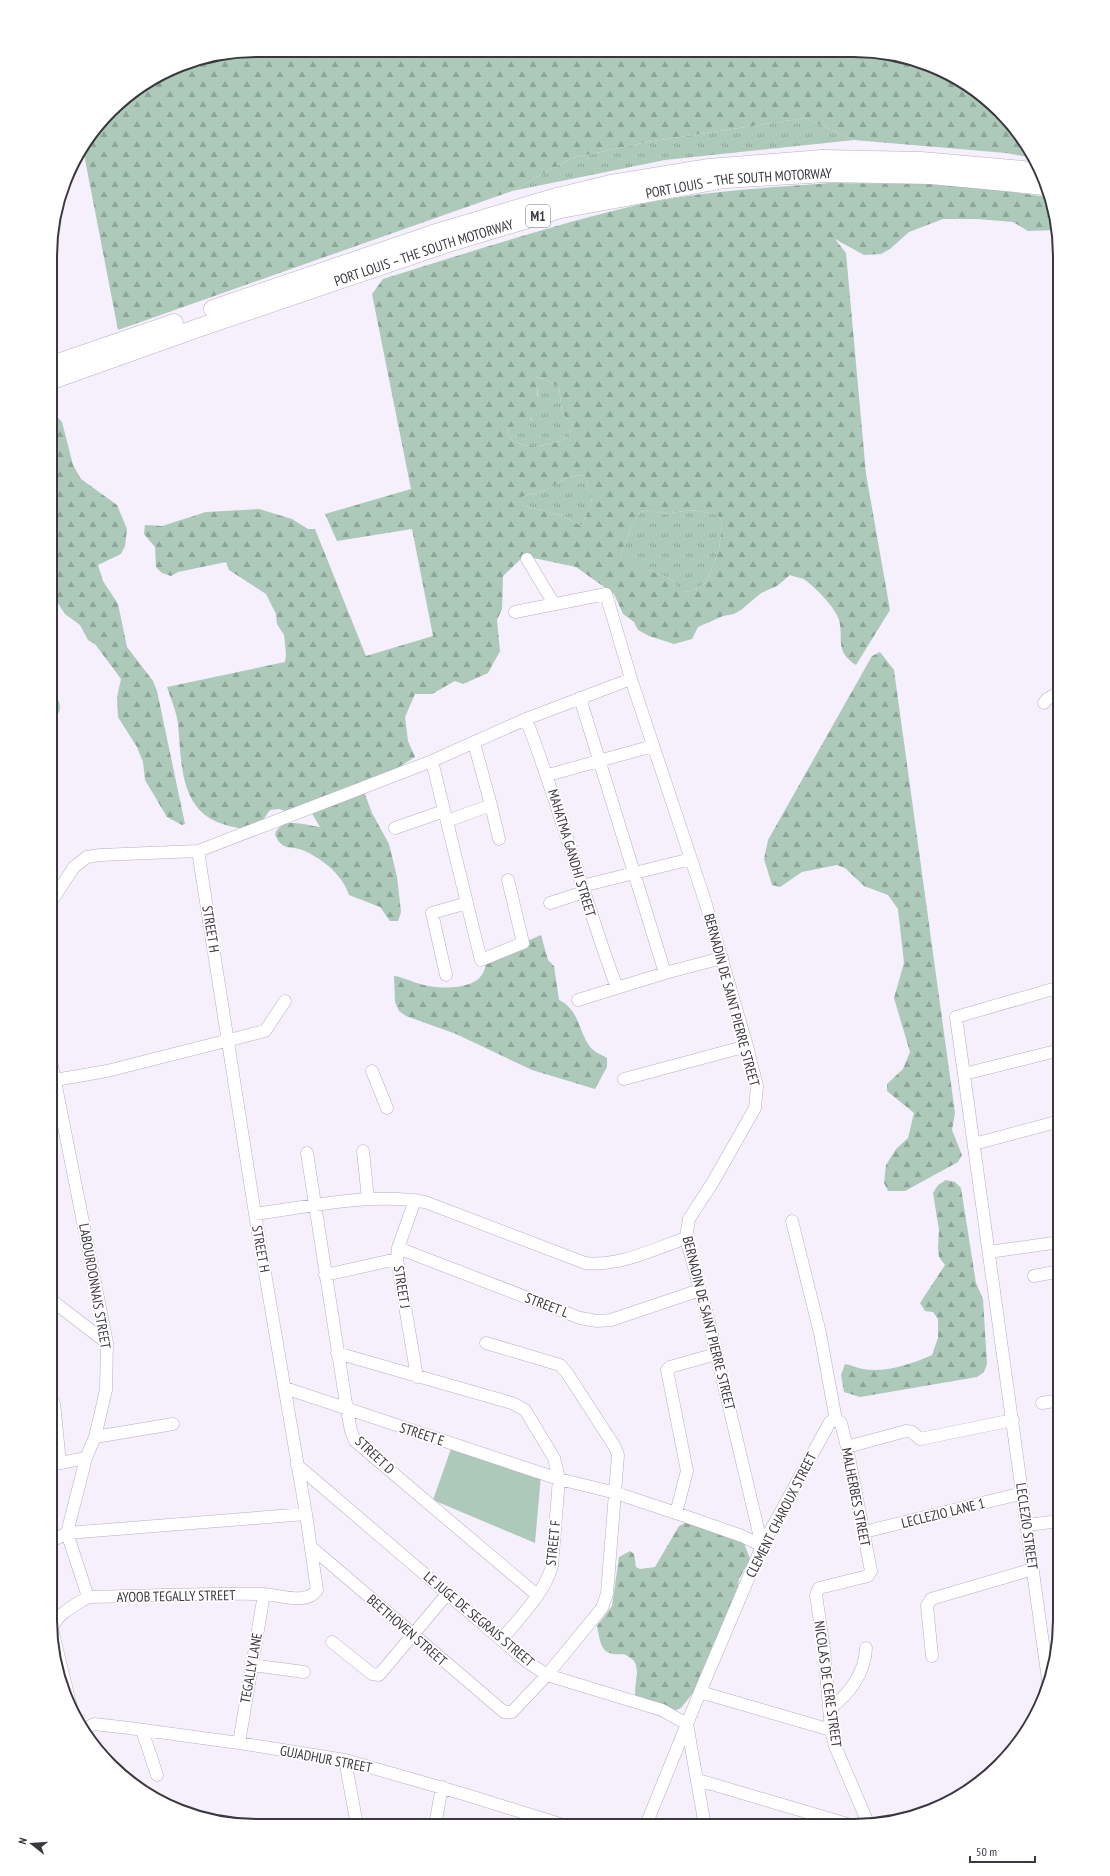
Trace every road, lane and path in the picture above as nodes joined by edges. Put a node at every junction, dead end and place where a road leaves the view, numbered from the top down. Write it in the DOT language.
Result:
graph roads {
  1 [pos="1034,172"];
  2 [pos="1040,185"];
  3 [pos="57,363"];
  4 [pos="57,378"];
  5 [pos="527,559"];
  6 [pos="554,604"];
  7 [pos="515,612"];
  8 [pos="631,679"];
  9 [pos="1053,696"];
  10 [pos="580,698"];
  11 [pos="1044,703"];
  12 [pos="526,719"];
  13 [pos="474,743"];
  14 [pos="653,746"];
  15 [pos="600,760"];
  16 [pos="432,762"];
  17 [pos="548,775"];
  18 [pos="491,805"];
  19 [pos="445,816"];
  20 [pos="394,828"];
  21 [pos="499,839"];
  22 [pos="198,852"];
  23 [pos="691,859"];
  24 [pos="635,873"];
  25 [pos="508,880"];
  26 [pos="583,889"];
  27 [pos="57,893"];
  28 [pos="467,903"];
  29 [pos="550,903"];
  30 [pos="722,958"];
  31 [pos="665,973"];
  32 [pos="446,975"];
  33 [pos="616,988"];
  34 [pos="1053,989"];
  35 [pos="578,1000"];
  36 [pos="285,1001"];
  37 [pos="228,1040"];
  38 [pos="747,1046"];
  39 [pos="1053,1052"];
  40 [pos="372,1071"];
  41 [pos="964,1074"];
  42 [pos="624,1079"];
  43 [pos="57,1085"];
  44 [pos="57,1101"];
  45 [pos="386,1108"];
  46 [pos="1053,1123"];
  47 [pos="974,1144"];
  48 [pos="363,1151"];
  49 [pos="307,1153"];
  50 [pos="368,1199"];
  51 [pos="415,1200"];
  52 [pos="314,1206"];
  53 [pos="255,1214"];
  54 [pos="792,1221"];
  55 [pos="686,1238"];
  56 [pos="1053,1243"];
  57 [pos="989,1252"];
  58 [pos="397,1253"];
  59 [pos="1053,1272"];
  60 [pos="325,1275"];
  61 [pos="1034,1276"];
  62 [pos="700,1290"];
  63 [pos="57,1304"];
  64 [pos="107,1343"];
  65 [pos="486,1343"];
  66 [pos="338,1353"];
  67 [pos="716,1354"];
  68 [pos="417,1377"];
  69 [pos="285,1388"];
  70 [pos="1053,1401"];
  71 [pos="1042,1403"];
  72 [pos="347,1410"];
  73 [pos="836,1420"];
  74 [pos="1013,1420"];
  75 [pos="173,1424"];
  76 [pos="95,1437"];
  77 [pos="847,1448"];
  78 [pos="86,1458"];
  79 [pos="57,1464"];
  80 [pos="297,1465"];
  81 [pos="559,1479"];
  82 [pos="616,1493"];
  83 [pos="1023,1493"];
  84 [pos="676,1513"];
  85 [pos="306,1514"];
  86 [pos="1053,1522"];
  87 [pos="1027,1525"];
  88 [pos="864,1532"];
  89 [pos="67,1533"];
  90 [pos="57,1538"];
  91 [pos="762,1546"];
  92 [pos="311,1547"];
  93 [pos="1033,1569"];
  94 [pos="868,1576"];
  95 [pos="448,1593"];
  96 [pos="264,1594"];
  97 [pos="538,1595"];
  98 [pos="88,1598"];
  99 [pos="57,1618"];
  100 [pos="413,1635"];
  101 [pos="502,1640"];
  102 [pos="332,1642"];
  103 [pos="866,1648"];
  104 [pos="932,1656"];
  105 [pos="252,1665"];
  106 [pos="1047,1669"];
  107 [pos="304,1672"];
  108 [pos="547,1675"];
  109 [pos="700,1692"];
  110 [pos="830,1709"];
  111 [pos="687,1724"];
  112 [pos="89,1727"];
  113 [pos="142,1730"];
  114 [pos="831,1730"];
  115 [pos="239,1743"];
  116 [pos="345,1760"];
  117 [pos="157,1775"];
  118 [pos="698,1780"];
  119 [pos="442,1787"];
  120 [pos="356,1819"];
  121 [pos="436,1819"];
  122 [pos="544,1819"];
  123 [pos="648,1819"];
  124 [pos="704,1819"];
  125 [pos="830,1819"];
  126 [pos="866,1819"];
  1 -- 3 [label="highway, PORT LOUIS – THE SOUTH MOTORWAY / M1"];
  2 -- 4 [label="highway, PORT LOUIS – THE SOUTH MOTORWAY / M1"];
  5 -- 6 [label="street"];
  6 -- 7 [label="street"];
  6 -- 8 [label="street, BERNADIN DE SAINT PIERRE STREET"];
  8 -- 10 [label="street"];
  8 -- 14 [label="street, BERNADIN DE SAINT PIERRE STREET"];
  9 -- 11 [label="street"];
  10 -- 12 [label="street"];
  10 -- 15 [label="street"];
  12 -- 13 [label="street"];
  12 -- 17 [label="street, MAHATMA GANDHI STREET"];
  13 -- 16 [label="street"];
  13 -- 18 [label="street"];
  14 -- 15 [label="street"];
  14 -- 23 [label="street, BERNADIN DE SAINT PIERRE STREET"];
  15 -- 17 [label="street"];
  15 -- 24 [label="street"];
  16 -- 19 [label="street"];
  16 -- 22 [label="street"];
  17 -- 26 [label="street, MAHATMA GANDHI STREET"];
  18 -- 19 [label="street"];
  18 -- 21 [label="street"];
  19 -- 20 [label="street"];
  19 -- 28 [label="street"];
  22 -- 27 [label="street"];
  22 -- 37 [label="street, STREET H"];
  23 -- 24 [label="street"];
  23 -- 30 [label="street, BERNADIN DE SAINT PIERRE STREET"];
  24 -- 26 [label="street"];
  24 -- 31 [label="street"];
  25 -- 28 [label="street"];
  26 -- 29 [label="street"];
  26 -- 33 [label="street, MAHATMA GANDHI STREET"];
  28 -- 32 [label="street"];
  30 -- 31 [label="street"];
  30 -- 38 [label="street, BERNADIN DE SAINT PIERRE STREET"];
  31 -- 33 [label="street"];
  33 -- 35 [label="street"];
  34 -- 41 [label="street, LECLEZIO STREET"];
  36 -- 37 [label="street"];
  37 -- 43 [label="street"];
  37 -- 53 [label="street, STREET H"];
  38 -- 42 [label="street"];
  38 -- 55 [label="street, BERNADIN DE SAINT PIERRE STREET"];
  39 -- 41 [label="street"];
  40 -- 45 [label="street"];
  41 -- 47 [label="street, LECLEZIO STREET"];
  44 -- 64 [label="street, LABOURDONNAIS STREET"];
  46 -- 47 [label="street"];
  47 -- 57 [label="street, LECLEZIO STREET"];
  48 -- 50 [label="street"];
  49 -- 52 [label="street, STREET D"];
  50 -- 51 [label="street"];
  50 -- 52 [label="street"];
  51 -- 55 [label="street"];
  51 -- 58 [label="street, STREET J"];
  52 -- 53 [label="street"];
  52 -- 60 [label="street, STREET D"];
  53 -- 69 [label="street, STREET H"];
  54 -- 73 [label="street"];
  55 -- 62 [label="street, BERNADIN DE SAINT PIERRE STREET"];
  56 -- 57 [label="street"];
  57 -- 74 [label="street, LECLEZIO STREET"];
  58 -- 60 [label="street"];
  58 -- 62 [label="street, STREET L"];
  58 -- 68 [label="street, STREET J"];
  59 -- 61 [label="street"];
  60 -- 66 [label="street, STREET D"];
  62 -- 67 [label="street, BERNADIN DE SAINT PIERRE STREET"];
  63 -- 64 [label="street"];
  64 -- 76 [label="street, LABOURDONNAIS STREET"];
  65 -- 82 [label="street"];
  66 -- 68 [label="street, STREET F"];
  66 -- 72 [label="street, STREET D"];
  67 -- 84 [label="street"];
  67 -- 91 [label="street, BERNADIN DE SAINT PIERRE STREET"];
  68 -- 81 [label="street, STREET F"];
  69 -- 72 [label="street, STREET E"];
  69 -- 80 [label="street, STREET H"];
  70 -- 71 [label="street"];
  72 -- 81 [label="street, STREET E"];
  72 -- 97 [label="street, STREET D"];
  73 -- 77 [label="street, MALHERBES STREET"];
  73 -- 91 [label="street, CLEMENT CHAROUX STREET"];
  74 -- 77 [label="street"];
  74 -- 83 [label="street, LECLEZIO STREET"];
  75 -- 76 [label="street"];
  76 -- 78 [label="street, LABOURDONNAIS STREET"];
  77 -- 88 [label="street, MALHERBES STREET"];
  78 -- 79 [label="street"];
  78 -- 89 [label="street, LABOURDONNAIS STREET"];
  80 -- 85 [label="street, STREET H"];
  80 -- 95 [label="street, LE JUGE DE SEGRAIS STREET"];
  81 -- 82 [label="street, STREET E"];
  81 -- 97 [label="street, STREET F"];
  82 -- 84 [label="street, STREET E"];
  82 -- 108 [label="street"];
  83 -- 87 [label="street, LECLEZIO STREET"];
  83 -- 88 [label="street, LECLEZIO LANE 1"];
  84 -- 91 [label="street, STREET E"];
  85 -- 89 [label="street"];
  85 -- 92 [label="street, STREET H"];
  86 -- 87 [label="street"];
  87 -- 93 [label="street, LECLEZIO STREET"];
  88 -- 94 [label="street, MALHERBES STREET"];
  89 -- 90 [label="street"];
  89 -- 98 [label="street"];
  91 -- 109 [label="street, CLEMENT CHAROUX STREET"];
  92 -- 96 [label="street, STREET H"];
  92 -- 100 [label="street, BEETHOVEN STREET"];
  93 -- 104 [label="street"];
  93 -- 106 [label="street, LECLEZIO STREET"];
  94 -- 110 [label="street, NICOLAS DE CERE STREET"];
  95 -- 100 [label="street"];
  95 -- 101 [label="street, LE JUGE DE SEGRAIS STREET"];
  96 -- 98 [label="street, AYOOB TEGALLY STREET"];
  96 -- 105 [label="street, TEGALLY LANE"];
  97 -- 101 [label="street, STREET F"];
  98 -- 99 [label="street"];
  100 -- 102 [label="street"];
  100 -- 108 [label="street, BEETHOVEN STREET"];
  101 -- 108 [label="street, LE JUGE DE SEGRAIS STREET"];
  103 -- 110 [label="street"];
  105 -- 107 [label="street"];
  105 -- 115 [label="street, TEGALLY LANE"];
  108 -- 111 [label="street, LE JUGE DE SEGRAIS STREET"];
  109 -- 111 [label="street, CLEMENT CHAROUX STREET"];
  109 -- 114 [label="street"];
  110 -- 114 [label="street, NICOLAS DE CERE STREET"];
  111 -- 118 [label="street"];
  111 -- 123 [label="street, CLEMENT CHAROUX STREET"];
  112 -- 113 [label="street, GUJADHUR STREET"];
  113 -- 115 [label="street, GUJADHUR STREET"];
  113 -- 117 [label="street"];
  114 -- 126 [label="street, NICOLAS DE CERE STREET"];
  115 -- 116 [label="street, GUJADHUR STREET"];
  116 -- 119 [label="street, GUJADHUR STREET"];
  116 -- 120 [label="street"];
  118 -- 124 [label="street"];
  118 -- 125 [label="street"];
  119 -- 121 [label="street"];
  119 -- 122 [label="street, GUJADHUR STREET"];
}
